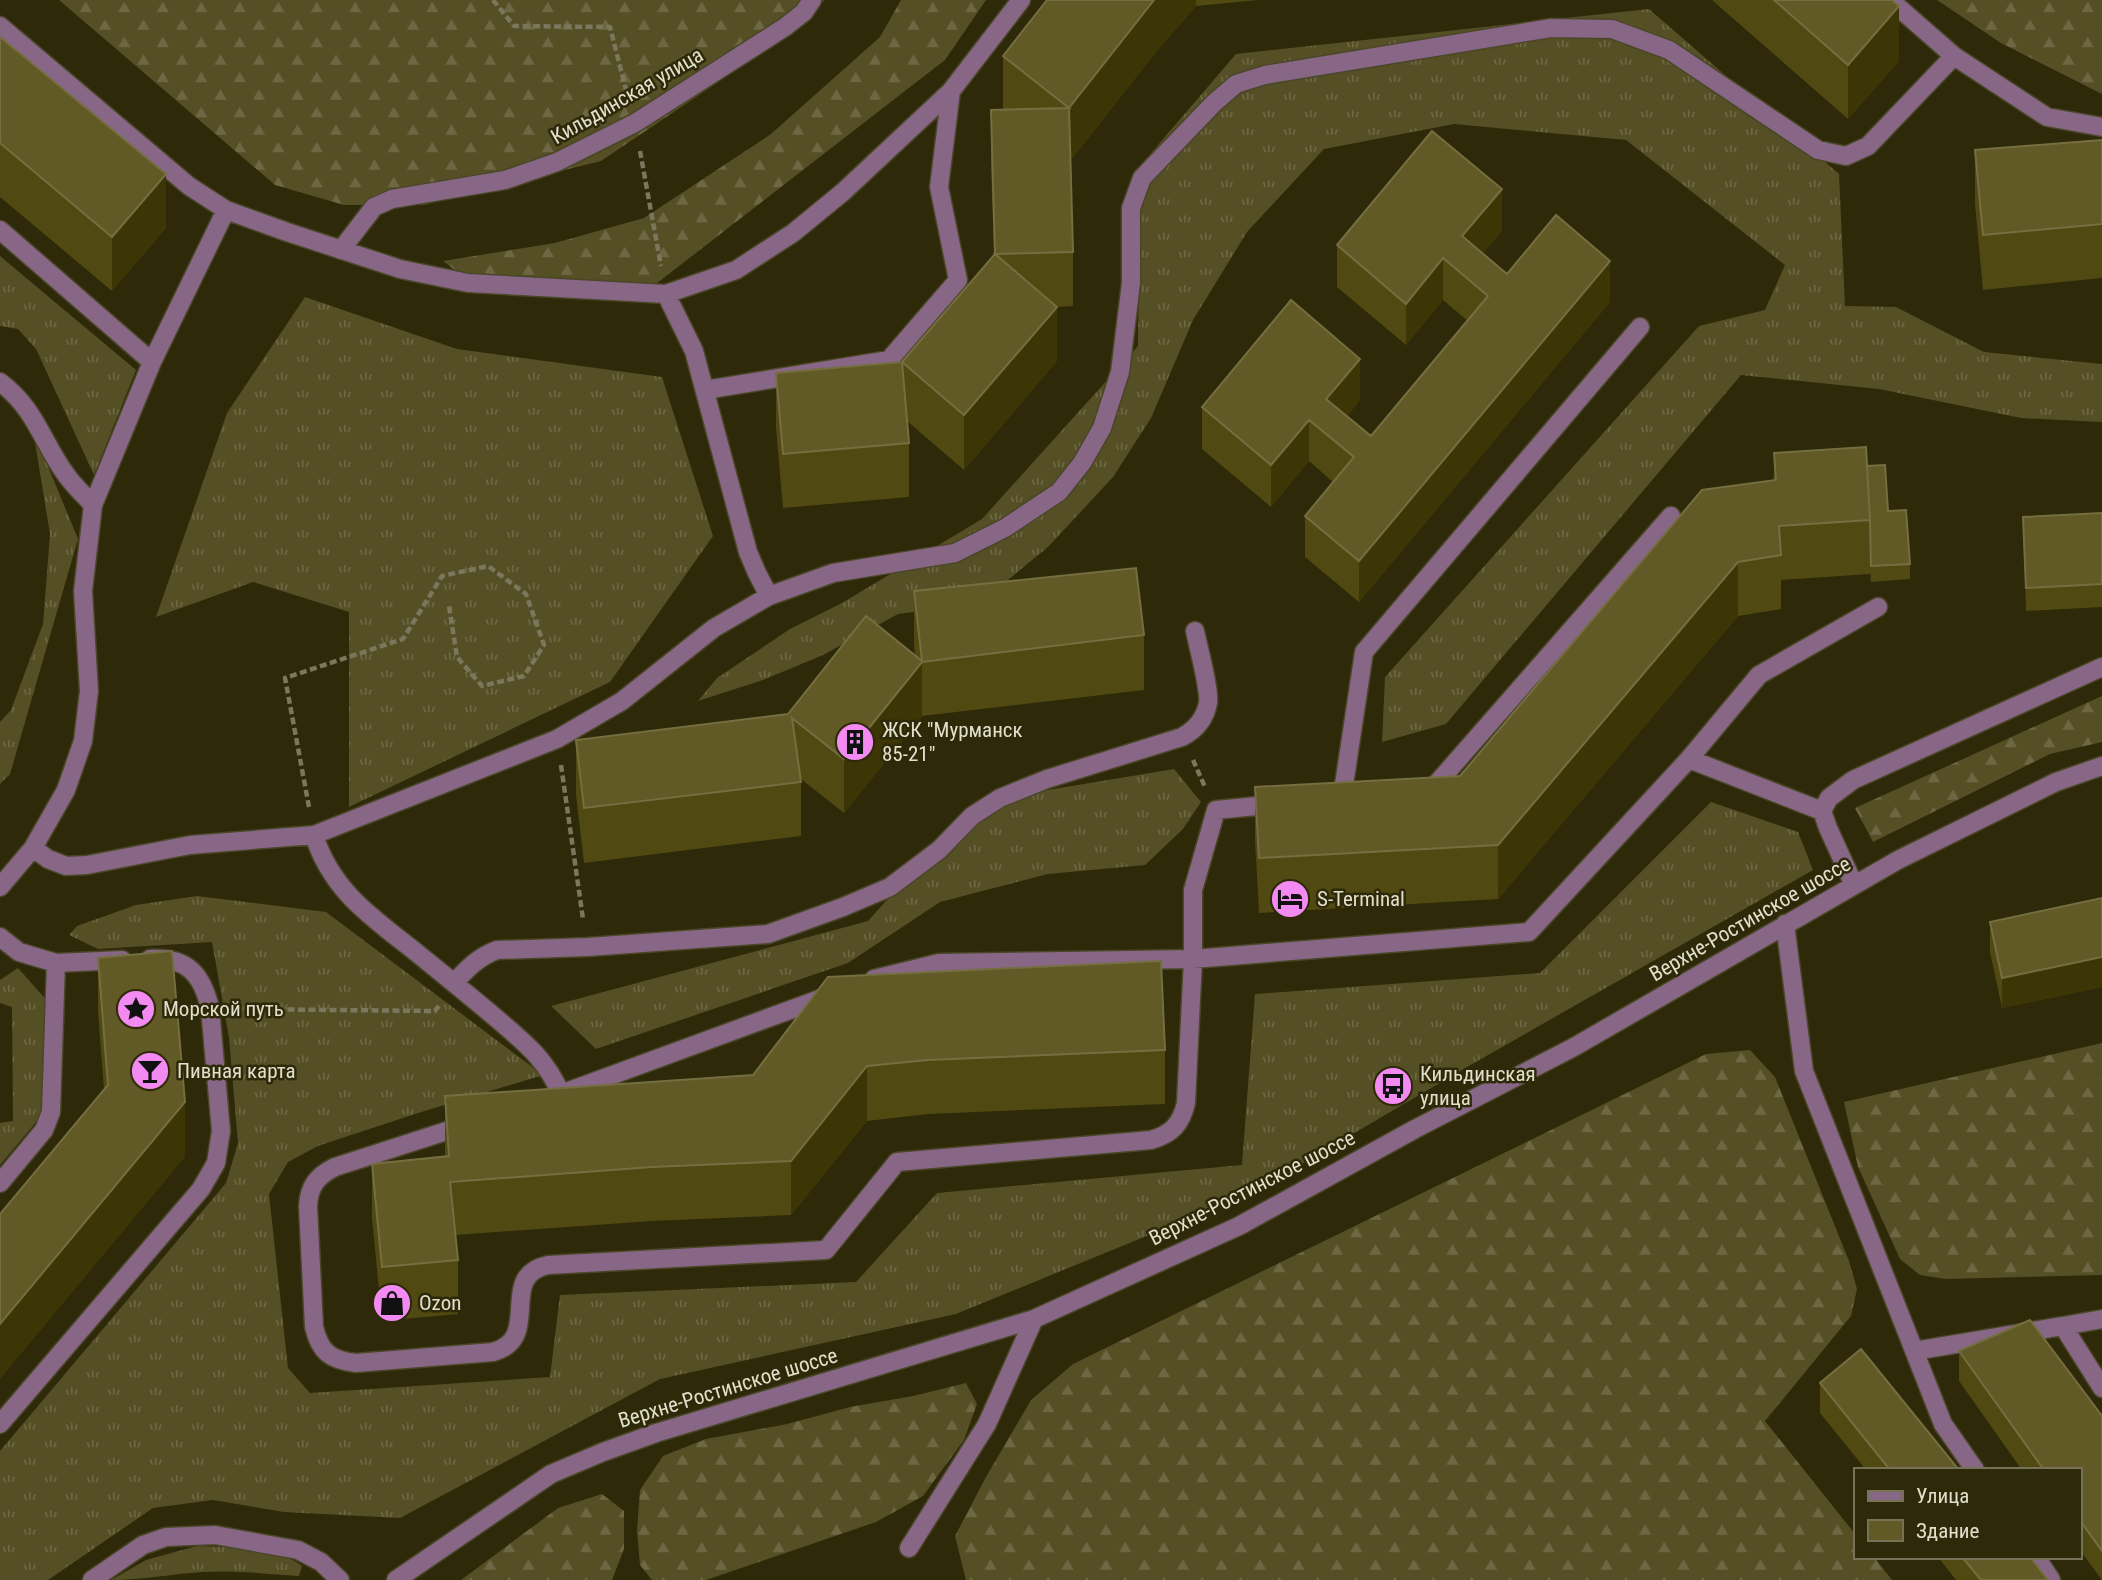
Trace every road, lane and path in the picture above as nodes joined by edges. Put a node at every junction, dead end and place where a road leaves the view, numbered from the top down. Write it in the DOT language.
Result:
graph roads {
  1 [pos="494,0"];
  2 [pos="812,0"];
  3 [pos="1021,0"];
  4 [pos="1890,0"];
  5 [pos="0,26"];
  6 [pos="1954,56"];
  7 [pos="951,90"];
  8 [pos="635,122"];
  9 [pos="2102,127"];
  10 [pos="226,209"];
  11 [pos="0,230"];
  12 [pos="341,250"];
  13 [pos="666,294"];
  14 [pos="1640,327"];
  15 [pos="152,362"];
  16 [pos="0,382"];
  17 [pos="705,390"];
  18 [pos="93,505"];
  19 [pos="1671,516"];
  20 [pos="769,596"];
  21 [pos="449,607"];
  22 [pos="1878,607"];
  23 [pos="1195,631"];
  24 [pos="2102,667"];
  25 [pos="1182,737"];
  26 [pos="557,740"];
  27 [pos="1689,759"];
  28 [pos="2102,766"];
  29 [pos="1407,791"];
  30 [pos="1343,798"];
  31 [pos="1292,803"];
  32 [pos="1216,810"];
  33 [pos="1822,811"];
  34 [pos="314,835"];
  35 [pos="33,848"];
  36 [pos="1854,885"];
  37 [pos="578,886"];
  38 [pos="0,887"];
  39 [pos="1785,924"];
  40 [pos="0,937"];
  41 [pos="1193,959"];
  42 [pos="56,963"];
  43 [pos="454,983"];
  44 [pos="210,1008"];
  45 [pos="481,1120"];
  46 [pos="0,1182"];
  47 [pos="1034,1319"];
  48 [pos="2102,1319"];
  49 [pos="2063,1326"];
  50 [pos="1914,1351"];
  51 [pos="2102,1388"];
  52 [pos="0,1424"];
  53 [pos="1974,1468"];
  54 [pos="909,1548"];
  55 [pos="2037,1559"];
  56 [pos="92,1580"];
  57 [pos="340,1580"];
  58 [pos="396,1580"];
  59 [pos="2051,1580"];
  1 -- 8 [label="path"];
  2 -- 8 [label="street, Кильдинская улица"];
  3 -- 7 [label="street"];
  4 -- 6 [label="street"];
  5 -- 10 [label="street"];
  6 -- 9 [label="street"];
  6 -- 20 [label="street"];
  7 -- 13 [label="street"];
  7 -- 17 [label="street"];
  8 -- 12 [label="street, Кильдинская улица"];
  8 -- 13 [label="path"];
  10 -- 12 [label="street"];
  10 -- 15 [label="street"];
  11 -- 15 [label="street"];
  12 -- 13 [label="street"];
  13 -- 17 [label="street"];
  14 -- 30 [label="street"];
  15 -- 18 [label="street"];
  16 -- 18 [label="street"];
  17 -- 20 [label="street"];
  18 -- 35 [label="street"];
  19 -- 29 [label="street"];
  20 -- 26 [label="street"];
  21 -- 34 [label="path"];
  22 -- 27 [label="street"];
  23 -- 25 [label="street"];
  24 -- 33 [label="street"];
  25 -- 32 [label="path"];
  25 -- 43 [label="street"];
  26 -- 34 [label="street"];
  26 -- 37 [label="path"];
  27 -- 33 [label="street"];
  27 -- 41 [label="street"];
  28 -- 36 [label="street, Верхне-Ростинское шоссе"];
  31 -- 32 [label="street"];
  32 -- 41 [label="street"];
  33 -- 36 [label="street"];
  34 -- 35 [label="street"];
  34 -- 43 [label="street"];
  35 -- 38 [label="street"];
  36 -- 39 [label="street, Верхне-Ростинское шоссе"];
  39 -- 47 [label="street, Верхне-Ростинское шоссе"];
  39 -- 50 [label="street"];
  40 -- 42 [label="street"];
  41 -- 43 [label="street"];
  41 -- 45 [label="street"];
  42 -- 44 [label="street"];
  42 -- 46 [label="street"];
  43 -- 44 [label="path"];
  44 -- 52 [label="street"];
  47 -- 54 [label="street"];
  47 -- 58 [label="street, Верхне-Ростинское шоссе"];
  48 -- 49 [label="street"];
  49 -- 50 [label="street"];
  49 -- 51 [label="street"];
  50 -- 53 [label="street"];
  55 -- 59 [label="street"];
  56 -- 57 [label="street"];
}
